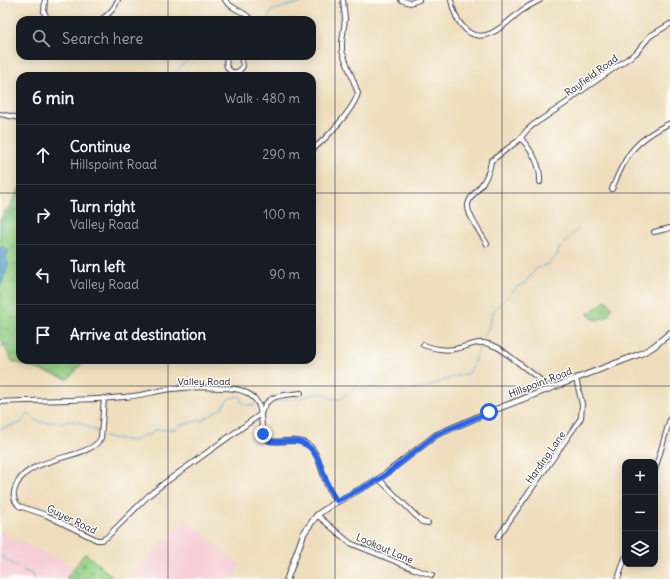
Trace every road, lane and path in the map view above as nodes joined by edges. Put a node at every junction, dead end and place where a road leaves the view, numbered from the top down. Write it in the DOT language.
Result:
graph roads {
  1 [pos="45,0"];
  2 [pos="118,0"];
  3 [pos="225,0"];
  4 [pos="342,0"];
  5 [pos="401,0"];
  6 [pos="419,0"];
  7 [pos="451,0"];
  8 [pos="540,0"];
  9 [pos="46,16"];
  10 [pos="106,16"];
  11 [pos="249,16"];
  12 [pos="670,24"];
  13 [pos="226,60"];
  14 [pos="242,60"];
  15 [pos="234,72"];
  16 [pos="234,72"];
  17 [pos="0,114"];
  18 [pos="16,117"];
  19 [pos="670,123"];
  20 [pos="521,138"];
  21 [pos="316,147"];
  22 [pos="540,182"];
  23 [pos="612,189"];
  24 [pos="670,228"];
  25 [pos="654,232"];
  26 [pos="487,244"];
  27 [pos="670,333"];
  28 [pos="423,346"];
  29 [pos="576,379"];
  30 [pos="551,388"];
  31 [pos="301,393"];
  32 [pos="104,398"];
  33 [pos="0,402"];
  34 [pos="261,414"];
  35 [pos="670,419"];
  36 [pos="658,460"];
  37 [pos="380,479"];
  38 [pos="337,501"];
  39 [pos="317,515"];
  40 [pos="428,523"];
  41 [pos="498,537"];
  42 [pos="622,567"];
  43 [pos="432,575"];
  44 [pos="287,579"];
  45 [pos="618,579"];
  1 -- 9 [label="street"];
  2 -- 10 [label="street"];
  3 -- 11 [label="street"];
  4 -- 21 [label="street"];
  5 -- 6 [label="street"];
  7 -- 8 [label="street"];
  12 -- 20 [label="street, Rayfield Road"];
  13 -- 16 [label="street"];
  14 -- 15 [label="street"];
  17 -- 18 [label="street"];
  19 -- 23 [label="street"];
  20 -- 22 [label="street"];
  20 -- 26 [label="street, Rayfield Road"];
  24 -- 25 [label="street"];
  27 -- 29 [label="street, Hillspoint Road"];
  28 -- 30 [label="street"];
  29 -- 30 [label="street, Hillspoint Road"];
  29 -- 41 [label="street, Harding Lane"];
  30 -- 37 [label="street, Hillspoint Road"];
  31 -- 34 [label="street"];
  32 -- 33 [label="street, Valley Road"];
  32 -- 34 [label="street, Valley Road"];
  32 -- 34 [label="street, Guyer Road"];
  34 -- 38 [label="street, Valley Road"];
  35 -- 36 [label="street"];
  37 -- 38 [label="street, Hillspoint Road"];
  37 -- 40 [label="street"];
  38 -- 39 [label="street, Hillspoint Road"];
  39 -- 43 [label="street, Lookout Lane"];
  39 -- 44 [label="street, Hillspoint Road"];
  42 -- 45 [label="street"];
}
